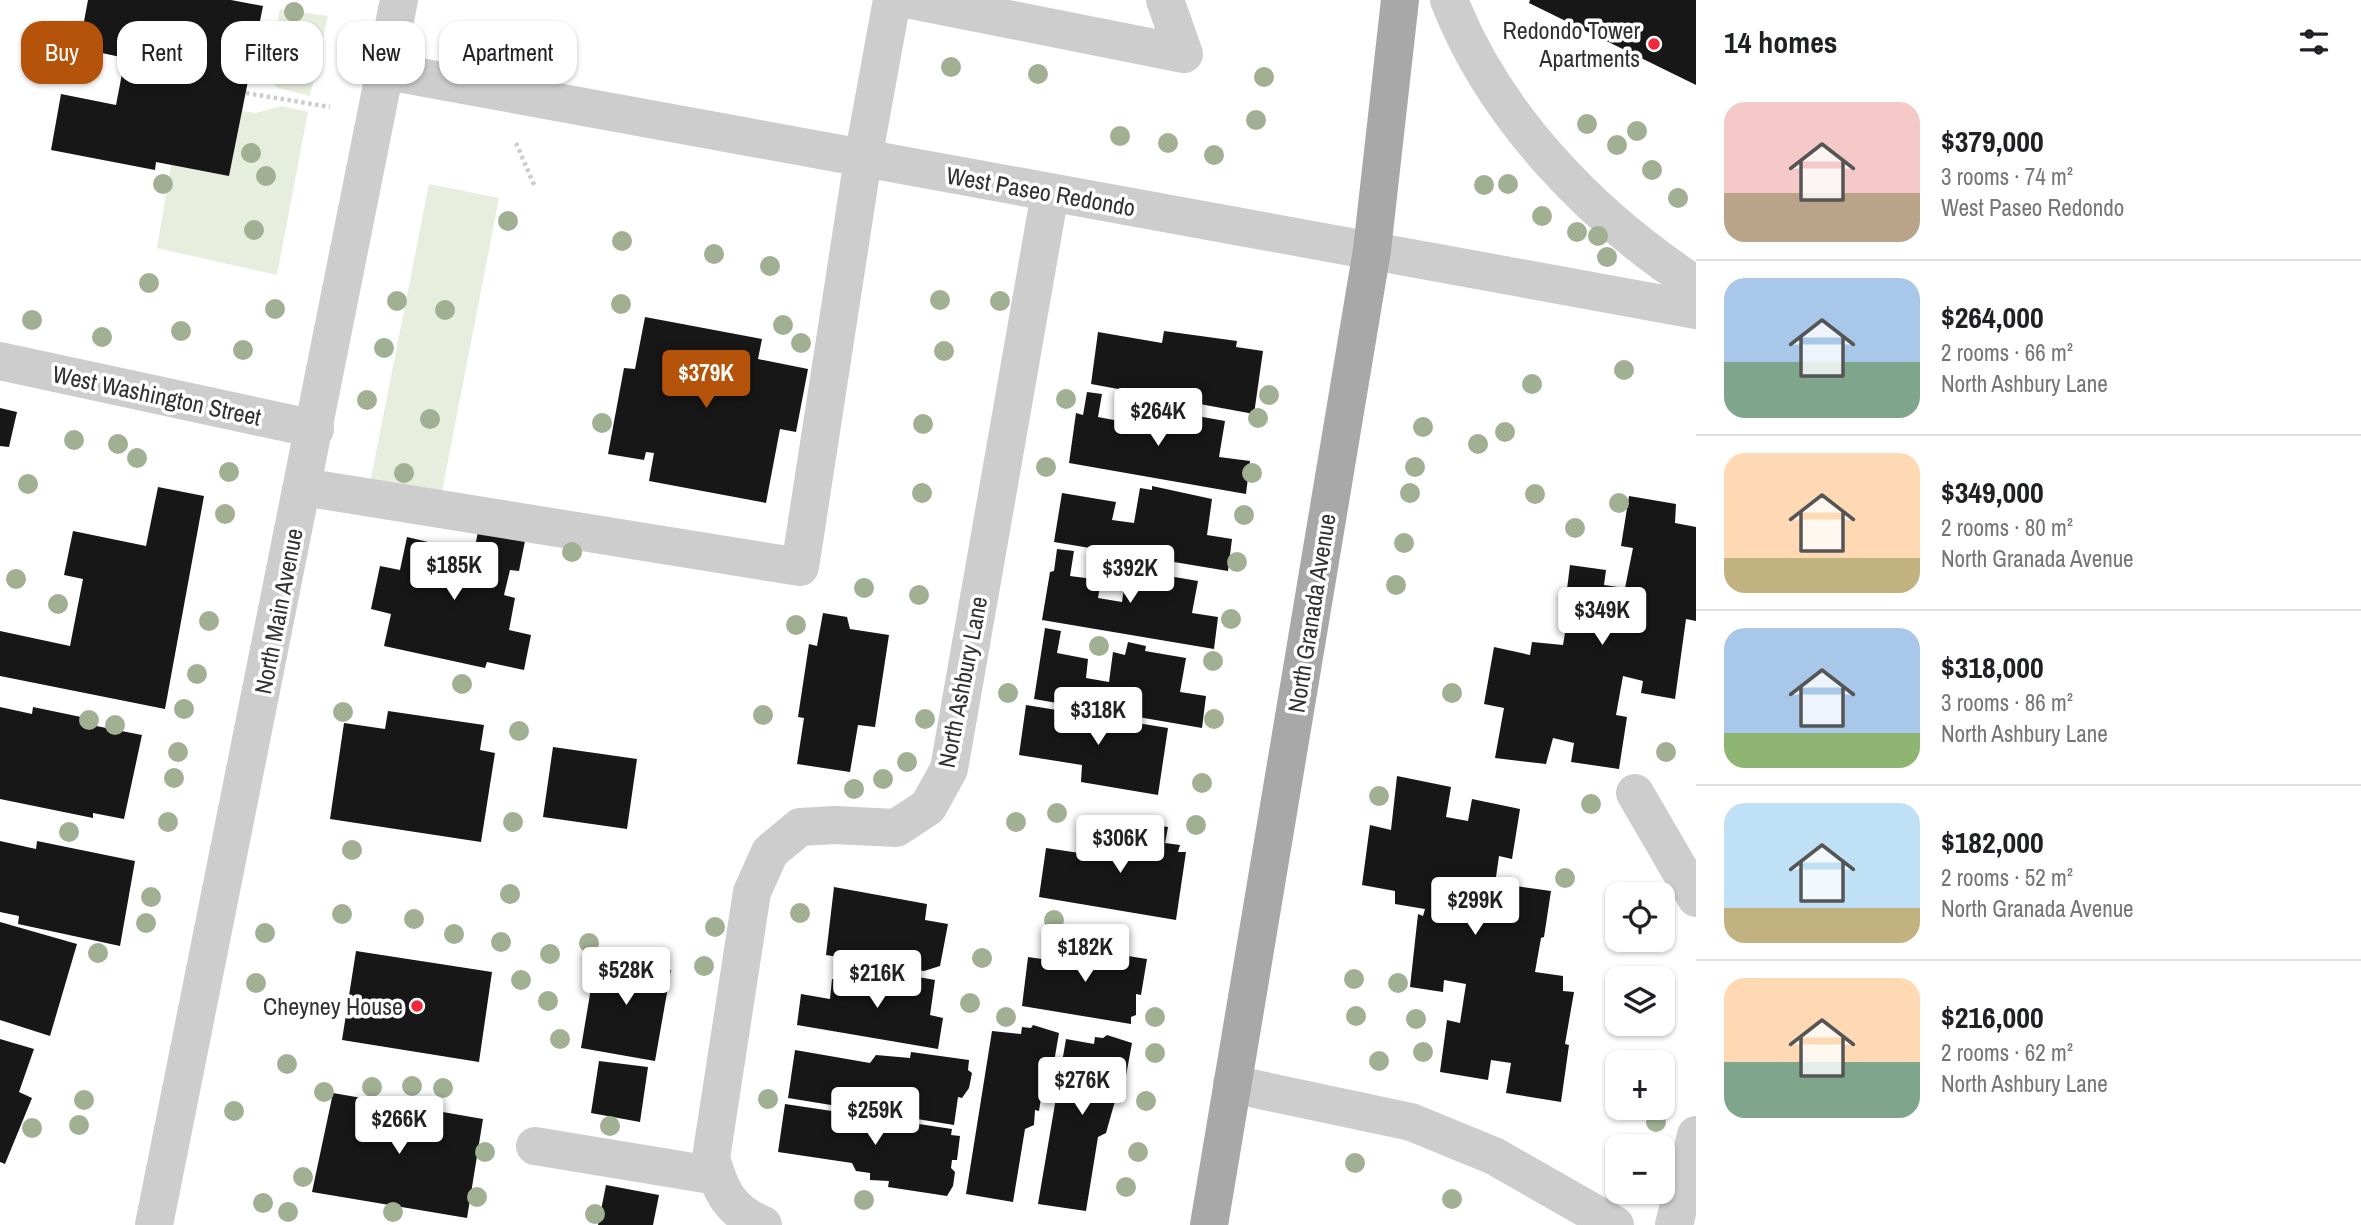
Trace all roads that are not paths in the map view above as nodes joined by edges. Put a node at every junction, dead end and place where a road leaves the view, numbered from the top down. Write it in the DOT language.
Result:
graph roads {
  1 [pos="399,0"];
  2 [pos="892,0"];
  3 [pos="912,0"];
  4 [pos="1165,0"];
  5 [pos="1400,0"];
  6 [pos="1448,0"];
  7 [pos="395,21"];
  8 [pos="425,78"];
  9 [pos="384,84"];
  10 [pos="863,159"];
  11 [pos="1050,193"];
  12 [pos="1372,250"];
  13 [pos="1696,285"];
  14 [pos="1696,310"];
  15 [pos="0,361"];
  16 [pos="314,429"];
  17 [pos="303,487"];
  18 [pos="1635,793"];
  19 [pos="1696,898"];
  20 [pos="1232,1084"];
  21 [pos="1696,1135"];
  22 [pos="535,1146"];
  23 [pos="717,1176"];
  24 [pos="153,1224"];
  25 [pos="763,1225"];
  26 [pos="1209,1225"];
  27 [pos="1615,1225"];
  28 [pos="1674,1225"];
  1 -- 7 [label="street, North Main Avenue"];
  2 -- 10 [label="street"];
  3 -- 4 [label="street"];
  5 -- 12 [label="main road, North Granada Avenue"];
  6 -- 13 [label="street"];
  8 -- 10 [label="street, West Paseo Redondo"];
  9 -- 16 [label="street, North Main Avenue"];
  10 -- 11 [label="street, West Paseo Redondo"];
  10 -- 17 [label="street"];
  11 -- 12 [label="street, West Paseo Redondo"];
  11 -- 23 [label="street, North Ashbury Lane"];
  12 -- 14 [label="street, West Paseo Redondo"];
  12 -- 20 [label="main road, North Granada Avenue"];
  15 -- 16 [label="street, West Washington Street"];
  16 -- 17 [label="street, North Main Avenue"];
  17 -- 24 [label="street, North Main Avenue"];
  18 -- 19 [label="street"];
  20 -- 26 [label="main road, North Granada Avenue"];
  20 -- 27 [label="street"];
  21 -- 28 [label="street"];
  22 -- 23 [label="street"];
  23 -- 25 [label="street, North Ashbury Lane"];
}
